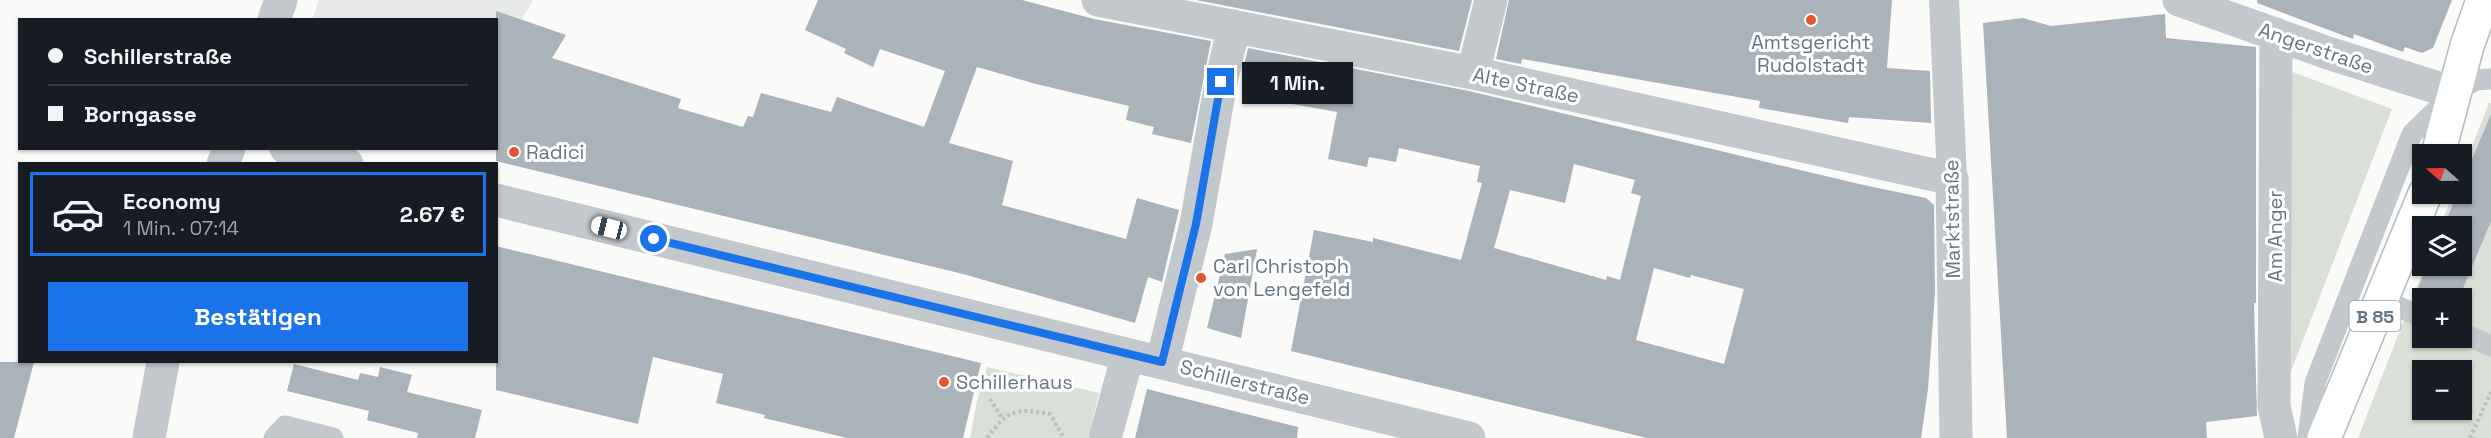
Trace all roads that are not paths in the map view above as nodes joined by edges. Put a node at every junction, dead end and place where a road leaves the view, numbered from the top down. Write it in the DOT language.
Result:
graph roads {
  1 [pos="281,0"];
  2 [pos="1098,0"];
  3 [pos="1491,0"];
  4 [pos="1944,0"];
  5 [pos="2179,0"];
  6 [pos="2483,0"];
  7 [pos="275,18"];
  8 [pos="1234,26"];
  9 [pos="2276,34"];
  10 [pos="1473,73"];
  11 [pos="2491,79"];
  12 [pos="2454,93"];
  13 [pos="2441,144"];
  14 [pos="293,150"];
  15 [pos="339,162"];
  16 [pos="1952,179"];
  17 [pos="498,200"];
  18 [pos="2421,204"];
  19 [pos="2382,300"];
  20 [pos="2412,313"];
  21 [pos="2472,337"];
  22 [pos="2491,346"];
  23 [pos="1128,355"];
  24 [pos="1162,362"];
  25 [pos="163,363"];
  26 [pos="149,438"];
  27 [pos="274,438"];
  28 [pos="333,438"];
  29 [pos="1105,438"];
  30 [pos="1469,438"];
  31 [pos="1956,438"];
  32 [pos="2280,438"];
  33 [pos="2308,438"];
  34 [pos="2324,438"];
  1 -- 7 [label="street"];
  2 -- 8 [label="street, Alte Straße"];
  3 -- 10 [label="street"];
  4 -- 16 [label="street, Marktstraße"];
  5 -- 9 [label="street, Angerstraße"];
  6 -- 12 [label="main road"];
  8 -- 10 [label="street, Alte Straße"];
  8 -- 24 [label="street"];
  9 -- 12 [label="street, Angerstraße"];
  9 -- 32 [label="street, Am Anger"];
  10 -- 16 [label="street, Alte Straße"];
  11 -- 12 [label="lane"];
  12 -- 13 [label="main road"];
  12 -- 33 [label="lane"];
  14 -- 15 [label="street"];
  16 -- 31 [label="street, Marktstraße"];
  17 -- 23 [label="street, Schillerstraße"];
  18 -- 19 [label="main road, B 85"];
  19 -- 20 [label="lane"];
  19 -- 34 [label="main road, B 85"];
  21 -- 22 [label="lane"];
  23 -- 24 [label="street, Schillerstraße"];
  23 -- 29 [label="street"];
  24 -- 30 [label="street, Schillerstraße"];
  25 -- 26 [label="street"];
  27 -- 28 [label="lane"];
}
